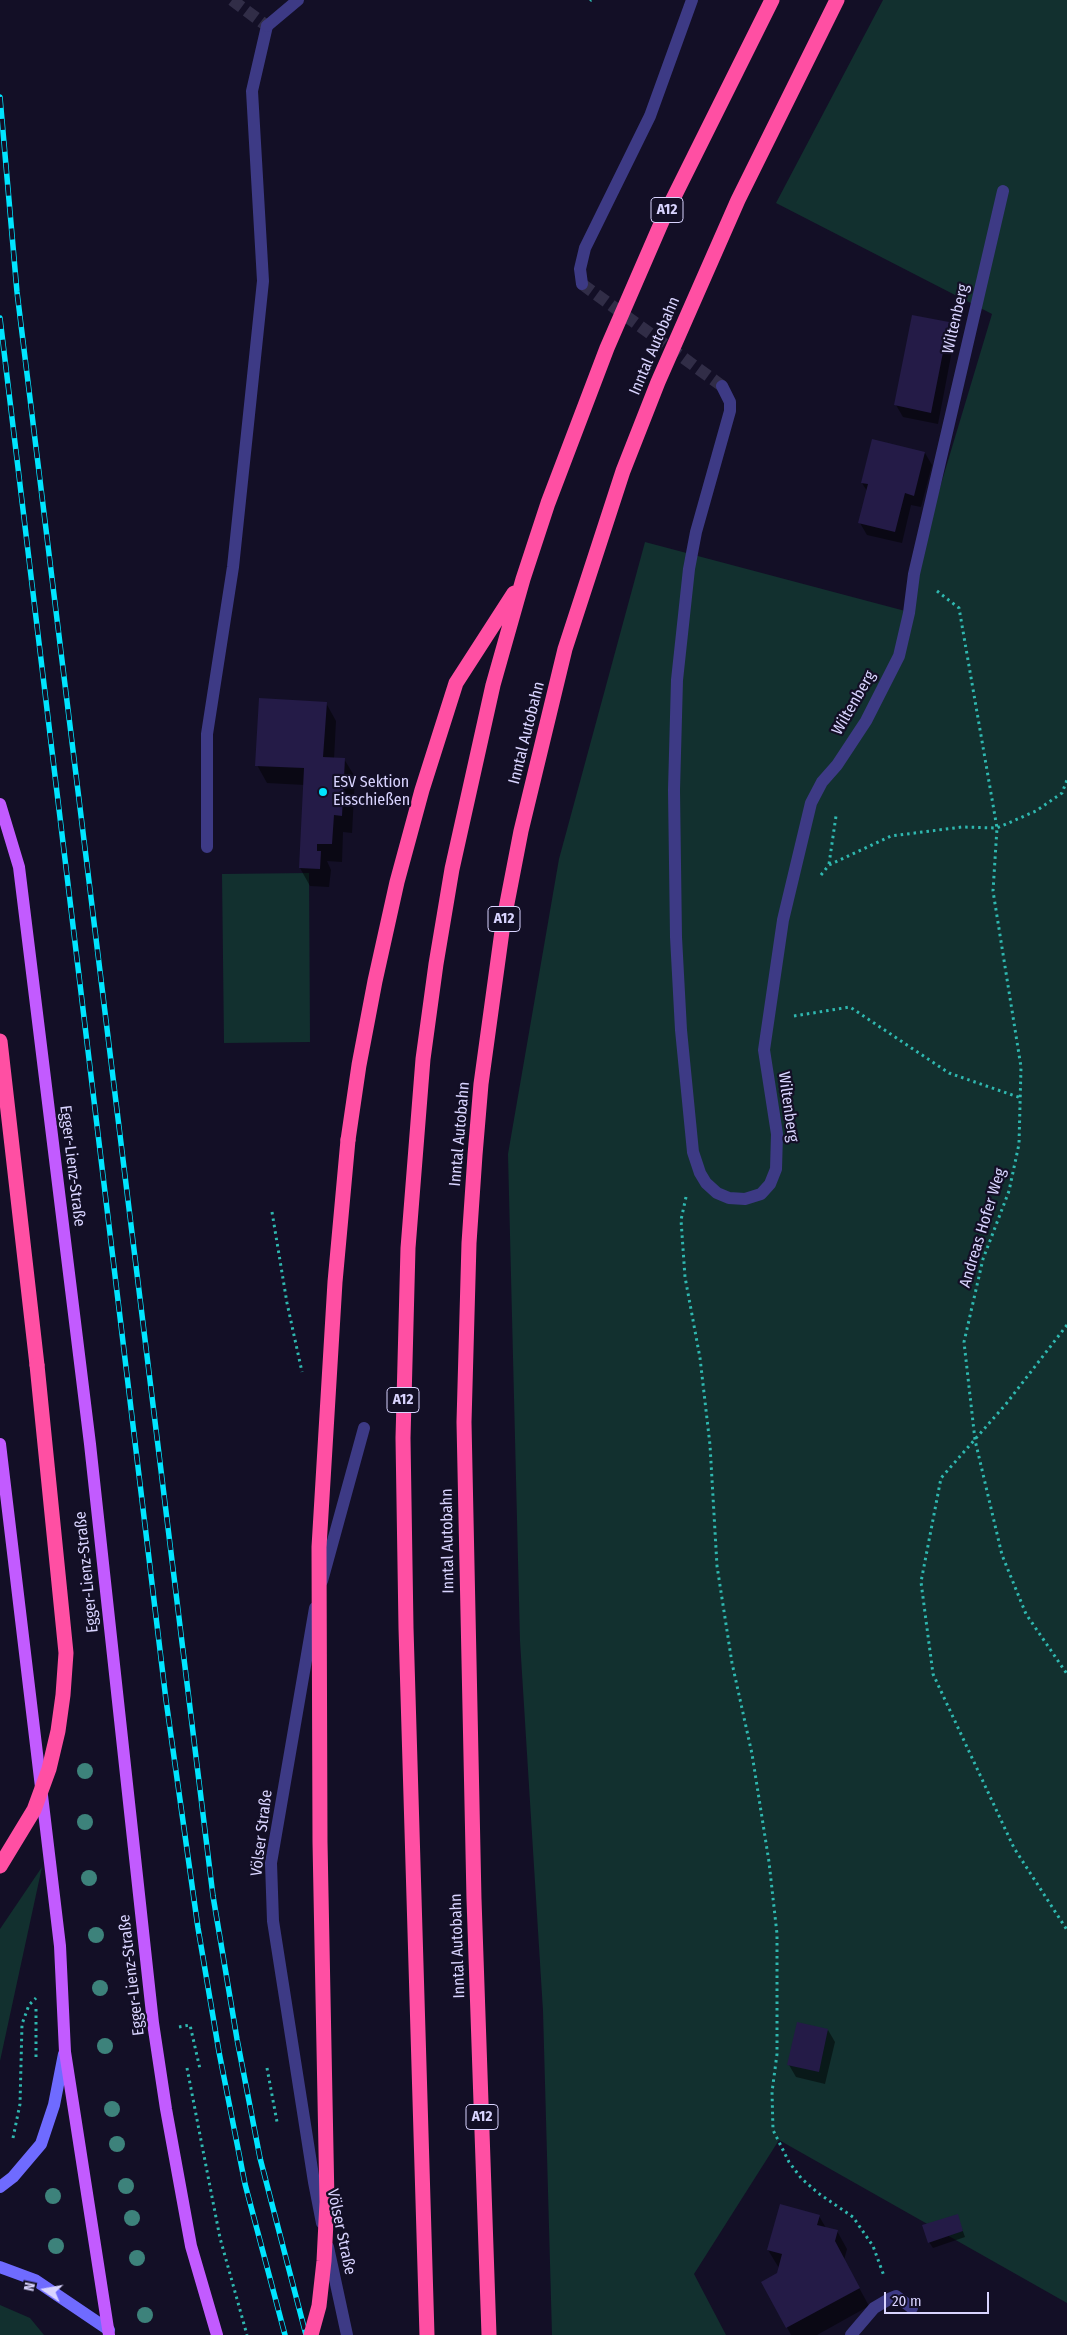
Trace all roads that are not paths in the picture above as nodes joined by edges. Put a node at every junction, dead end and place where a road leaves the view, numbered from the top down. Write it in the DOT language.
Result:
graph roads {
  1 [pos="298,0"];
  2 [pos="692,0"];
  3 [pos="772,0"];
  4 [pos="837,0"];
  5 [pos="1003,191"];
  6 [pos="582,284"];
  7 [pos="722,386"];
  8 [pos="523,579"];
  9 [pos="0,804"];
  10 [pos="207,847"];
  11 [pos="0,1041"];
  12 [pos="364,1428"];
  13 [pos="0,1444"];
  14 [pos="0,1866"];
  15 [pos="65,2052"];
  16 [pos="0,2187"];
  17 [pos="0,2267"];
  18 [pos="912,2308"];
  19 [pos="112,2333"];
  20 [pos="217,2335"];
  21 [pos="312,2335"];
  22 [pos="347,2335"];
  23 [pos="427,2335"];
  24 [pos="489,2335"];
  25 [pos="851,2335"];
  1 -- 10 [label="street"];
  2 -- 6 [label="street"];
  3 -- 8 [label="highway, A12"];
  4 -- 24 [label="highway, Inntal Autobahn / A12"];
  5 -- 7 [label="street, Wiltenberg"];
  8 -- 21 [label="highway, bridge"];
  8 -- 23 [label="highway, A12"];
  9 -- 20 [label="main road, Egger-Lienz-Straße"];
  11 -- 14 [label="highway, bridge"];
  12 -- 22 [label="street, Völser Straße"];
  13 -- 15 [label="main road"];
  15 -- 16 [label="main road"];
  15 -- 19 [label="main road"];
  17 -- 19 [label="main road"];
  18 -- 25 [label="street"];
}
